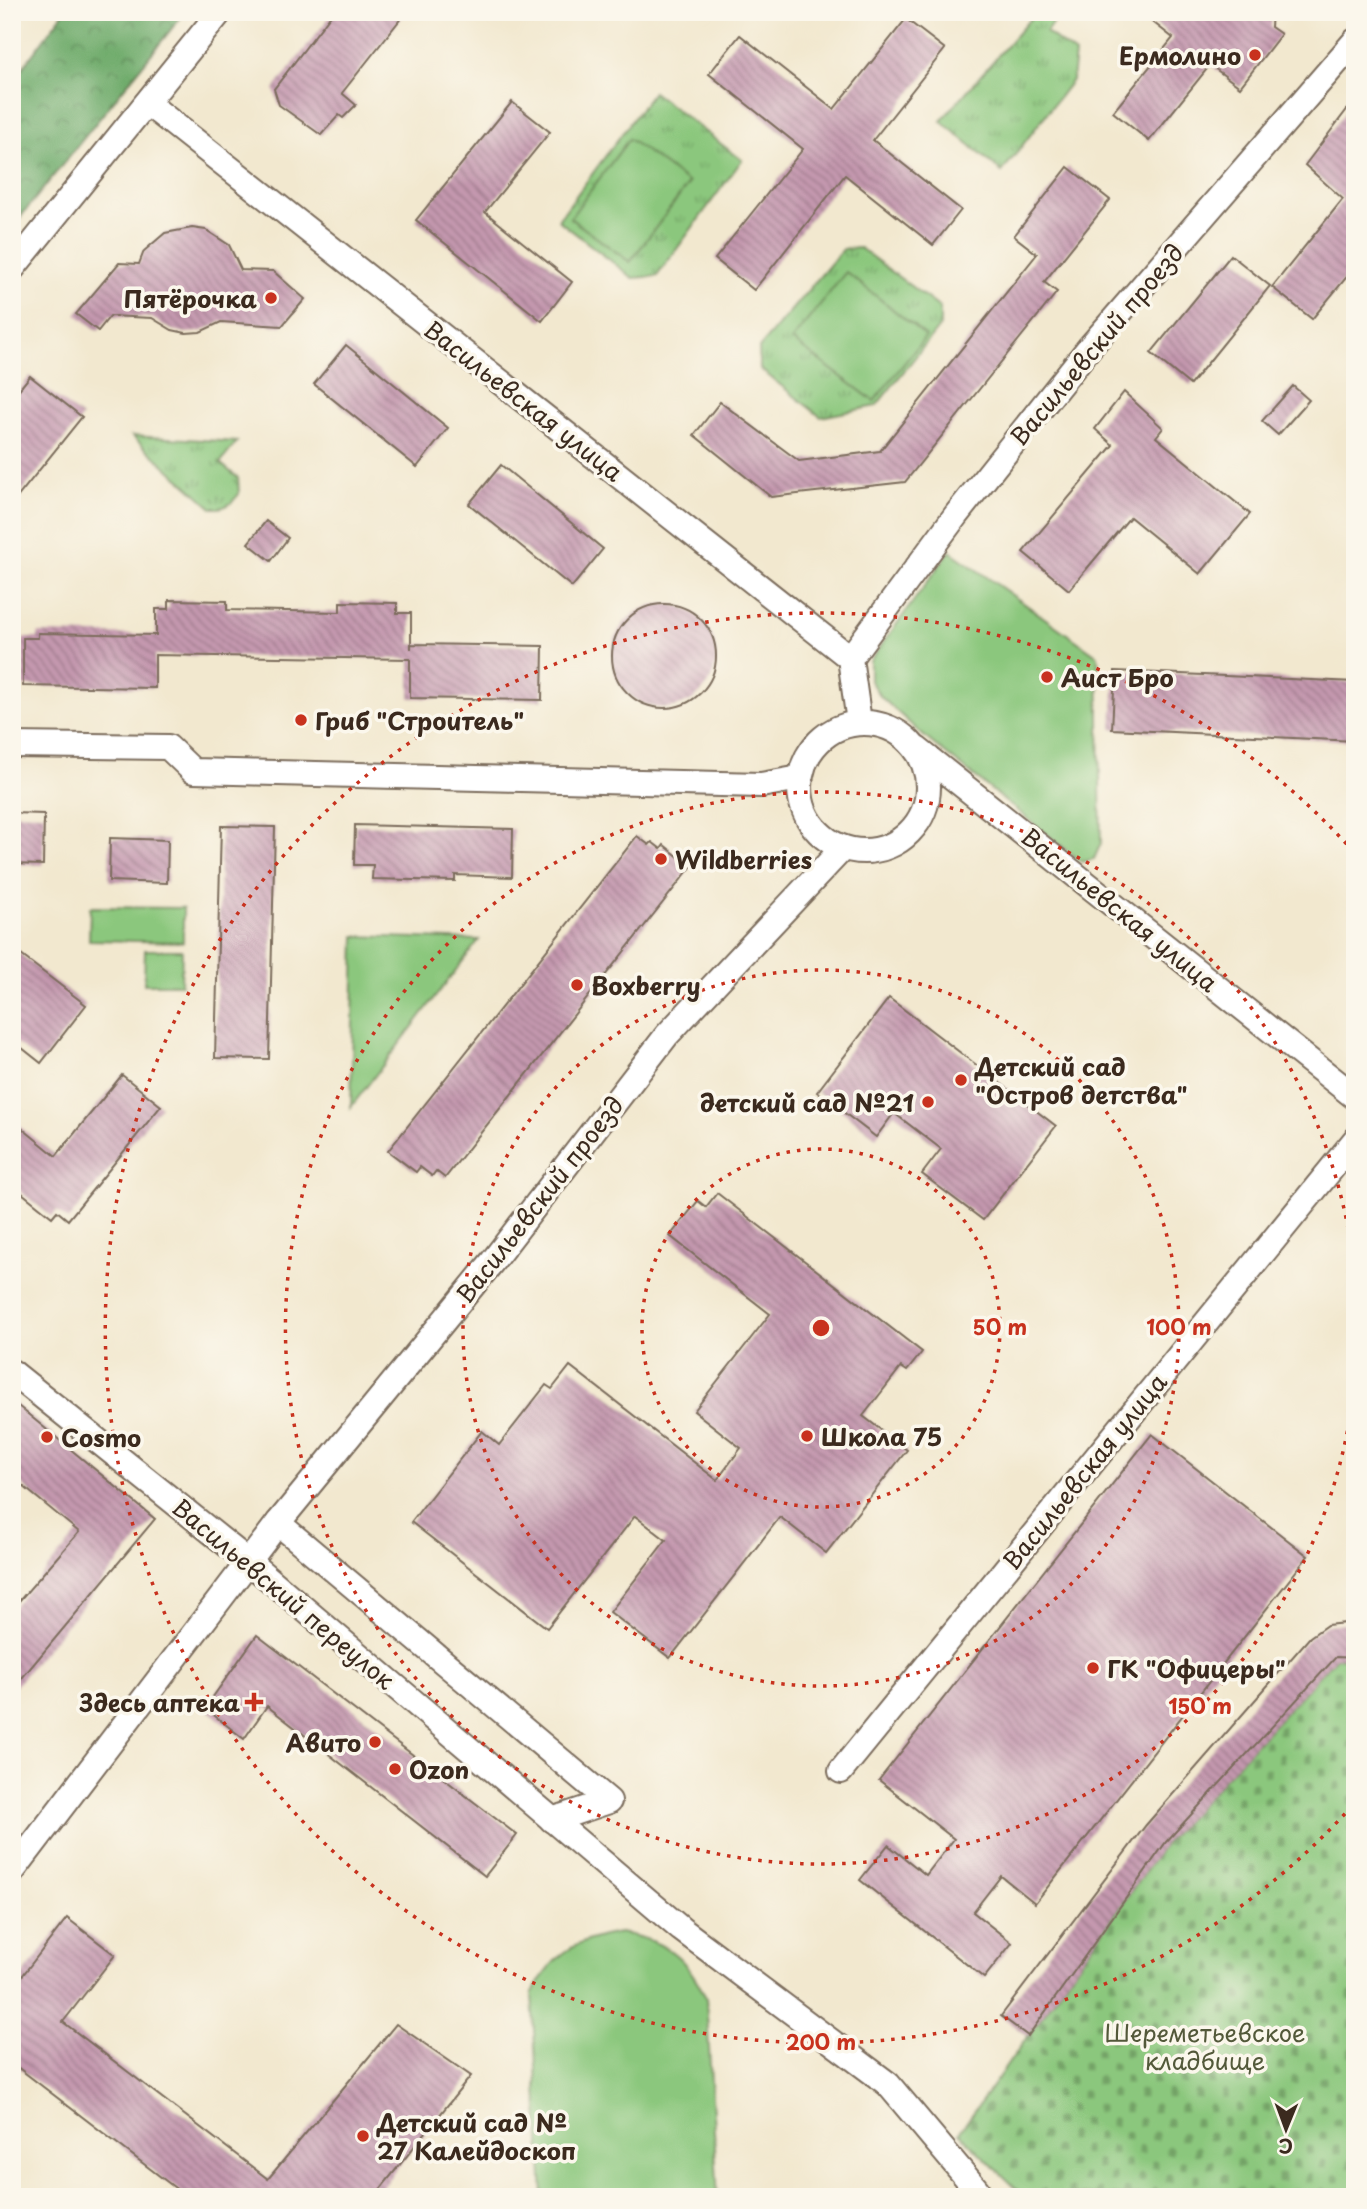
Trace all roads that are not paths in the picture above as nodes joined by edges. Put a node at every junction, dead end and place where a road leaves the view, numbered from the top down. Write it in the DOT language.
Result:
graph roads {
  1 [pos="220,12"];
  2 [pos="1355,41"];
  3 [pos="147,103"];
  4 [pos="12,269"];
  5 [pos="850,658"];
  6 [pos="859,722"];
  7 [pos="12,745"];
  8 [pos="917,750"];
  9 [pos="800,778"];
  10 [pos="843,848"];
  11 [pos="1355,1097"];
  12 [pos="1355,1140"];
  13 [pos="12,1372"];
  14 [pos="278,1523"];
  15 [pos="249,1562"];
  16 [pos="841,1770"];
  17 [pos="552,1820"];
  18 [pos="12,1872"];
  19 [pos="977,2197"];
  1 -- 3 [label="street"];
  2 -- 5 [label="street, Васильевский проезд"];
  3 -- 4 [label="street"];
  3 -- 5 [label="street, Васильевская улица"];
  5 -- 6 [label="street"];
  6 -- 8 [label="street"];
  6 -- 9 [label="street"];
  7 -- 9 [label="street"];
  8 -- 10 [label="street"];
  8 -- 11 [label="street, Васильевская улица"];
  9 -- 10 [label="street"];
  10 -- 14 [label="street, Васильевский проезд"];
  12 -- 16 [label="street, Васильевская улица"];
  13 -- 15 [label="street, Васильевский переулок"];
  14 -- 15 [label="street, Васильевский проезд"];
  14 -- 17 [label="street"];
  15 -- 17 [label="street, Васильевский переулок"];
  15 -- 18 [label="street, Васильевский проезд"];
  17 -- 19 [label="street, Васильевский переулок"];
}
